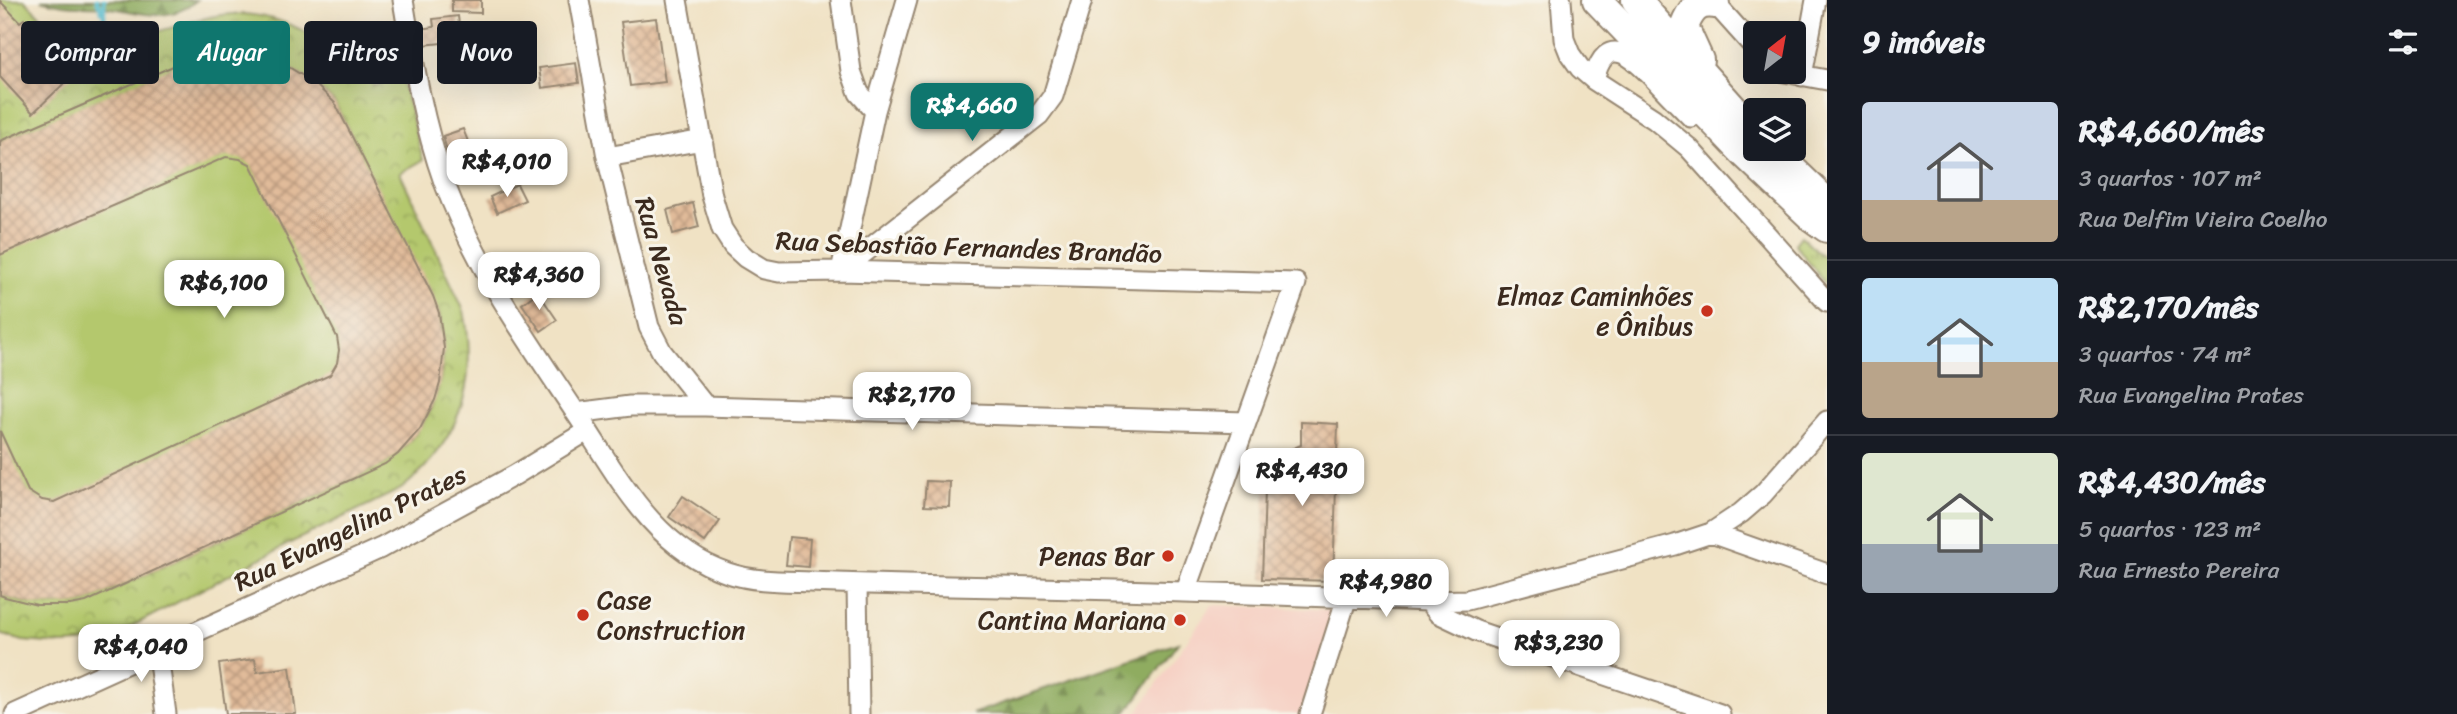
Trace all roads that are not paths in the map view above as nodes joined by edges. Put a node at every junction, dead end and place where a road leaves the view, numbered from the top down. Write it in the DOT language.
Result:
graph roads {
  1 [pos="402,0"];
  2 [pos="579,0"];
  3 [pos="677,0"];
  4 [pos="841,0"];
  5 [pos="906,0"];
  6 [pos="1082,0"];
  7 [pos="1561,0"];
  8 [pos="1597,0"];
  9 [pos="1636,0"];
  10 [pos="1816,0"];
  11 [pos="1714,2"];
  12 [pos="1806,32"];
  13 [pos="1743,35"];
  14 [pos="1806,76"];
  15 [pos="1594,80"];
  16 [pos="1827,80"];
  17 [pos="1710,81"];
  18 [pos="875,111"];
  19 [pos="1743,126"];
  20 [pos="1743,132"];
  21 [pos="703,140"];
  22 [pos="1743,140"];
  23 [pos="607,158"];
  24 [pos="1771,161"];
  25 [pos="1823,221"];
  26 [pos="841,271"];
  27 [pos="1827,302"];
  28 [pos="705,406"];
  29 [pos="576,412"];
  30 [pos="1827,421"];
  31 [pos="1246,422"];
  32 [pos="587,431"];
  33 [pos="1711,533"];
  34 [pos="1827,574"];
  35 [pos="857,584"];
  36 [pos="1186,591"];
  37 [pos="1347,597"];
  38 [pos="1428,601"];
  39 [pos="157,648"];
  40 [pos="15,714"];
  41 [pos="166,714"];
  42 [pos="859,714"];
  43 [pos="1310,714"];
  44 [pos="1720,714"];
  1 -- 29 [label="street"];
  2 -- 23 [label="street, Rua Nevada"];
  3 -- 21 [label="street, Rua Sebastião Fernandes Brandão"];
  4 -- 18 [label="street"];
  5 -- 18 [label="street"];
  6 -- 26 [label="street"];
  7 -- 15 [label="street"];
  8 -- 20 [label="highway"];
  9 -- 17 [label="highway"];
  10 -- 12 [label="street"];
  11 -- 13 [label="street"];
  11 -- 17 [label="highway"];
  14 -- 16 [label="street"];
  15 -- 22 [label="street"];
  15 -- 27 [label="street"];
  17 -- 19 [label="highway"];
  18 -- 26 [label="street"];
  21 -- 23 [label="street"];
  21 -- 26 [label="street, Rua Sebastião Fernandes Brandão"];
  23 -- 28 [label="street, Rua Nevada"];
  24 -- 25 [label="highway"];
  26 -- 31 [label="street, Rua Sebastião Fernandes Brandão"];
  28 -- 29 [label="street"];
  28 -- 31 [label="street"];
  29 -- 32 [label="street"];
  30 -- 33 [label="street"];
  31 -- 36 [label="street"];
  32 -- 35 [label="street"];
  32 -- 39 [label="street, Rua Evangelina Prates"];
  33 -- 34 [label="street"];
  33 -- 38 [label="street"];
  35 -- 36 [label="street"];
  35 -- 42 [label="street"];
  36 -- 37 [label="street"];
  37 -- 38 [label="street"];
  37 -- 43 [label="street"];
  38 -- 44 [label="street"];
  39 -- 40 [label="street, Rua Evangelina Prates"];
  39 -- 41 [label="street"];
}
